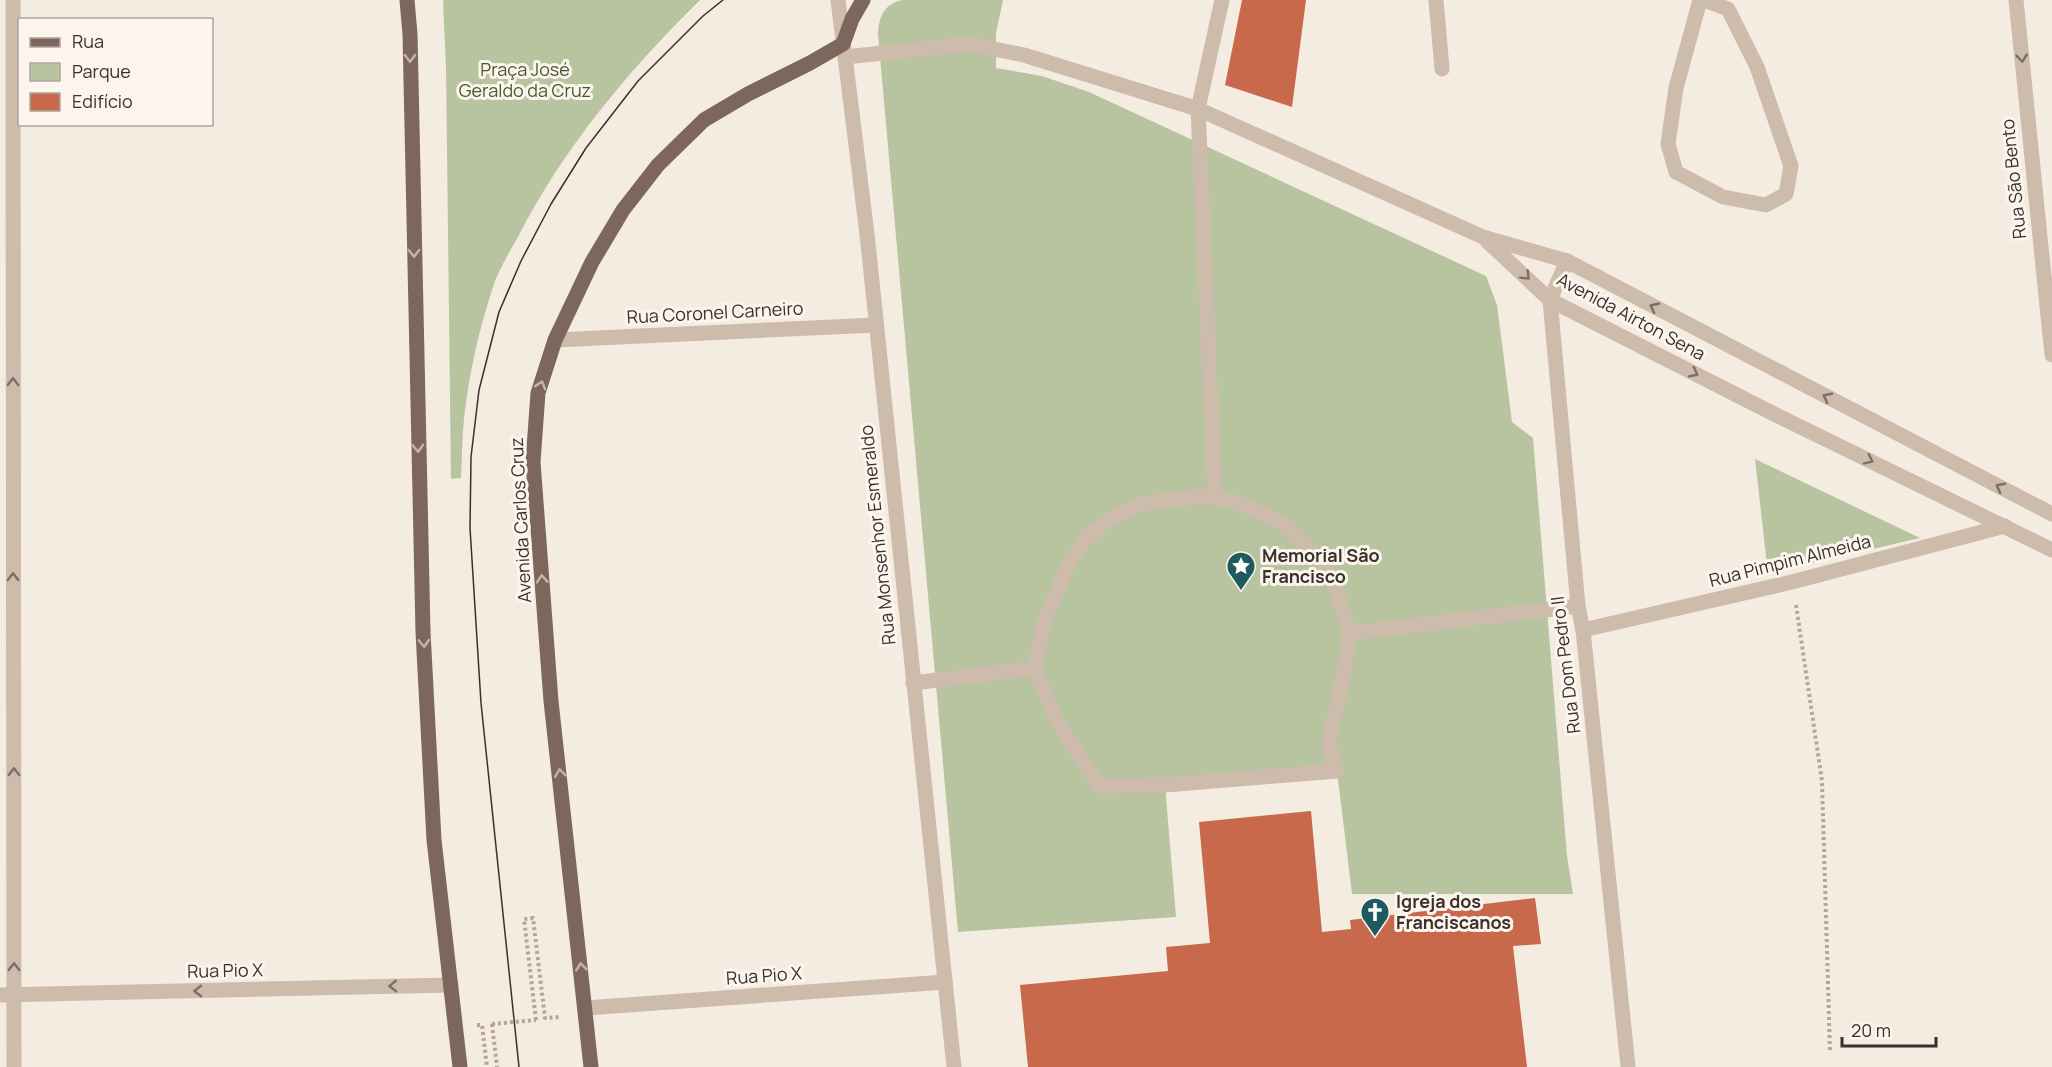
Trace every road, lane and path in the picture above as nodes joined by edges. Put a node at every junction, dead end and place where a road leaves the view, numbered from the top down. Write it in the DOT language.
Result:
graph roads {
  1 [pos="13,0"];
  2 [pos="407,0"];
  3 [pos="838,0"];
  4 [pos="863,0"];
  5 [pos="1222,0"];
  6 [pos="1436,0"];
  7 [pos="1702,0"];
  8 [pos="2016,0"];
  9 [pos="844,51"];
  10 [pos="1442,69"];
  11 [pos="1198,109"];
  12 [pos="1483,237"];
  13 [pos="1567,261"];
  14 [pos="1550,300"];
  15 [pos="876,325"];
  16 [pos="555,340"];
  17 [pos="2052,354"];
  18 [pos="1215,498"];
  19 [pos="2052,514"];
  20 [pos="2005,526"];
  21 [pos="2052,550"];
  22 [pos="1792,582"];
  23 [pos="1578,606"];
  24 [pos="1583,630"];
  25 [pos="1350,633"];
  26 [pos="1035,668"];
  27 [pos="913,683"];
  28 [pos="945,982"];
  29 [pos="451,985"];
  30 [pos="7,995"];
  31 [pos="586,1008"];
  32 [pos="545,1018"];
  33 [pos="482,1025"];
  34 [pos="1830,1052"];
  35 [pos="14,1067"];
  36 [pos="459,1067"];
  37 [pos="487,1067"];
  38 [pos="497,1067"];
  39 [pos="591,1067"];
  40 [pos="954,1067"];
  41 [pos="1628,1067"];
  30 -- 1 [label="street, one-way"];
  2 -- 29 [label="main road, one-way"];
  3 -- 9 [label="street, Rua Monsenhor Esmeraldo"];
  4 -- 9 [label="main road"];
  5 -- 11 [label="street"];
  6 -- 10 [label="street"];
  7 -- 7 [label="street"];
  8 -- 17 [label="street, Rua São Bento, one-way"];
  9 -- 11 [label="street"];
  9 -- 15 [label="street, Rua Monsenhor Esmeraldo"];
  9 -- 16 [label="main road, Avenida Carlos Cruz"];
  11 -- 12 [label="street"];
  11 -- 18 [label="street"];
  12 -- 13 [label="street, Avenida Airton Sena"];
  12 -- 14 [label="street, Avenida Airton Sena, one-way"];
  13 -- 14 [label="street, Rua Dom Pedro II"];
  19 -- 13 [label="street, Avenida Airton Sena, one-way"];
  14 -- 20 [label="street, Avenida Airton Sena, one-way"];
  14 -- 23 [label="street, Rua Dom Pedro II"];
  15 -- 16 [label="street, Rua Coronel Carneiro"];
  15 -- 27 [label="street, Rua Monsenhor Esmeraldo"];
  31 -- 16 [label="main road, Avenida Carlos Cruz, one-way"];
  18 -- 25 [label="street"];
  18 -- 26 [label="street"];
  20 -- 21 [label="street, Avenida Airton Sena"];
  20 -- 22 [label="street, Rua Pimpim Almeida"];
  22 -- 24 [label="street, Rua Pimpim Almeida"];
  22 -- 34 [label="path"];
  23 -- 24 [label="street, Rua Dom Pedro II"];
  23 -- 25 [label="street"];
  24 -- 41 [label="street, Rua Dom Pedro II"];
  25 -- 26 [label="street"];
  26 -- 27 [label="street"];
  27 -- 28 [label="street, Rua Monsenhor Esmeraldo"];
  28 -- 31 [label="street, Rua Pio X"];
  28 -- 40 [label="street, Rua Monsenhor Esmeraldo"];
  29 -- 30 [label="street, Rua Pio X, one-way"];
  29 -- 36 [label="main road"];
  30 -- 35 [label="street"];
  31 -- 39 [label="main road, Avenida Carlos Cruz"];
  32 -- 38 [label="path, bridge"];
  33 -- 37 [label="path"];
}
